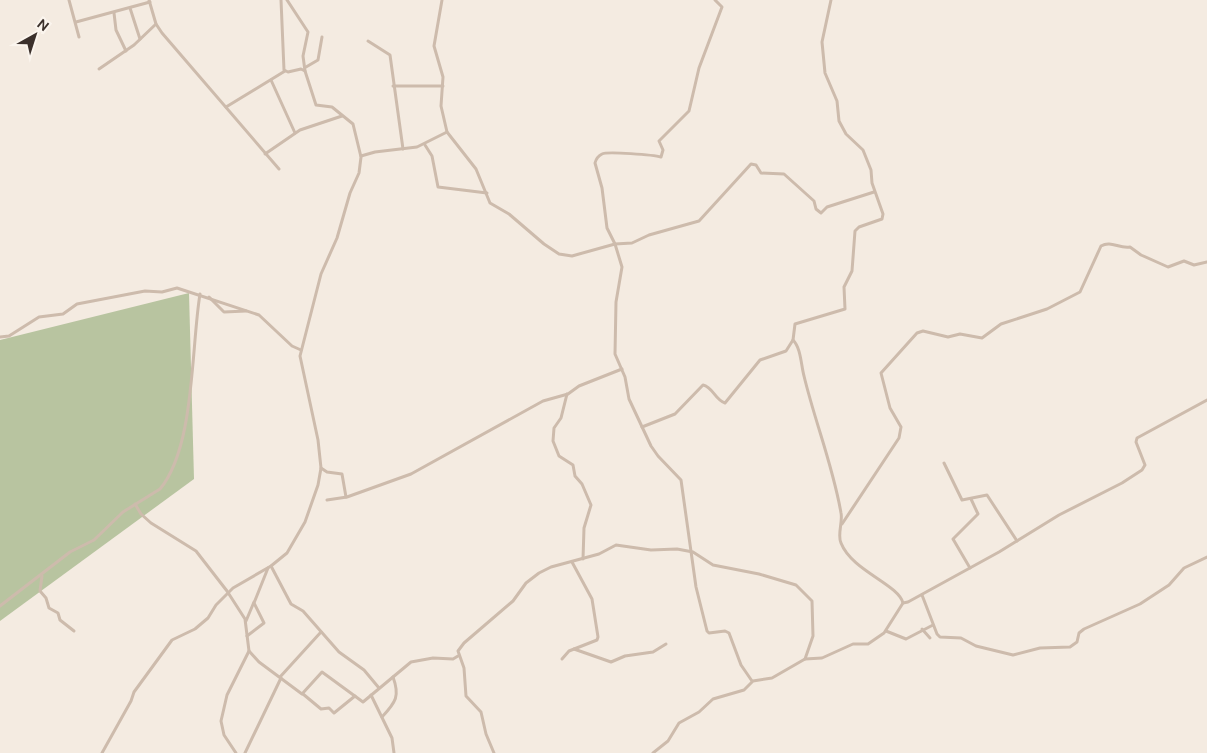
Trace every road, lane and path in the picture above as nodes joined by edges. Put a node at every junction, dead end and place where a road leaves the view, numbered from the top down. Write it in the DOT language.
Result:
graph roads {
  1 [pos="68,0"];
  2 [pos="281,0"];
  3 [pos="287,0"];
  4 [pos="442,0"];
  5 [pos="715,0"];
  6 [pos="831,0"];
  7 [pos="150,1"];
  8 [pos="130,8"];
  9 [pos="114,13"];
  10 [pos="76,22"];
  11 [pos="156,24"];
  12 [pos="78,37"];
  13 [pos="322,37"];
  14 [pos="140,39"];
  15 [pos="368,41"];
  16 [pos="126,51"];
  17 [pos="99,69"];
  18 [pos="305,69"];
  19 [pos="285,71"];
  20 [pos="271,80"];
  21 [pos="393,86"];
  22 [pos="443,86"];
  23 [pos="226,107"];
  24 [pos="342,116"];
  25 [pos="447,132"];
  26 [pos="294,133"];
  27 [pos="425,145"];
  28 [pos="403,150"];
  29 [pos="265,154"];
  30 [pos="361,156"];
  31 [pos="279,168"];
  32 [pos="874,192"];
  33 [pos="487,193"];
  34 [pos="615,244"];
  35 [pos="1207,262"];
  36 [pos="200,294"];
  37 [pos="209,297"];
  38 [pos="248,311"];
  39 [pos="0,337"];
  40 [pos="793,340"];
  41 [pos="301,350"];
  42 [pos="622,369"];
  43 [pos="568,394"];
  44 [pos="1207,400"];
  45 [pos="642,427"];
  46 [pos="944,463"];
  47 [pos="321,468"];
  48 [pos="346,497"];
  49 [pos="971,499"];
  50 [pos="327,500"];
  51 [pos="135,504"];
  52 [pos="842,524"];
  53 [pos="1017,540"];
  54 [pos="691,552"];
  55 [pos="1207,557"];
  56 [pos="583,559"];
  57 [pos="572,562"];
  58 [pos="269,567"];
  59 [pos="970,568"];
  60 [pos="42,576"];
  61 [pos="228,592"];
  62 [pos="922,595"];
  63 [pos="254,602"];
  64 [pos="902,603"];
  65 [pos="0,606"];
  66 [pos="246,622"];
  67 [pos="934,625"];
  68 [pos="922,630"];
  69 [pos="74,631"];
  70 [pos="322,631"];
  71 [pos="886,631"];
  72 [pos="248,636"];
  73 [pos="930,638"];
  74 [pos="666,644"];
  75 [pos="574,649"];
  76 [pos="249,651"];
  77 [pos="458,656"];
  78 [pos="562,659"];
  79 [pos="805,659"];
  80 [pos="280,677"];
  81 [pos="393,677"];
  82 [pos="752,681"];
  83 [pos="379,688"];
  84 [pos="303,694"];
  85 [pos="355,696"];
  86 [pos="370,696"];
  87 [pos="382,717"];
  88 [pos="102,753"];
  89 [pos="236,753"];
  90 [pos="245,753"];
  91 [pos="394,753"];
  92 [pos="494,753"];
  93 [pos="653,753"];
  1 -- 10 [label="street"];
  2 -- 19 [label="street"];
  3 -- 18 [label="street"];
  4 -- 22 [label="street"];
  5 -- 34 [label="street"];
  6 -- 32 [label="street"];
  7 -- 8 [label="street"];
  7 -- 11 [label="street"];
  8 -- 9 [label="street"];
  8 -- 14 [label="street"];
  9 -- 10 [label="street"];
  9 -- 16 [label="street"];
  10 -- 12 [label="street"];
  11 -- 14 [label="street"];
  11 -- 23 [label="street"];
  13 -- 18 [label="street"];
  14 -- 16 [label="street"];
  15 -- 21 [label="street"];
  16 -- 17 [label="street"];
  18 -- 19 [label="street"];
  18 -- 24 [label="street"];
  19 -- 20 [label="street"];
  20 -- 23 [label="street"];
  20 -- 26 [label="street"];
  21 -- 22 [label="street"];
  21 -- 28 [label="street"];
  22 -- 25 [label="street"];
  23 -- 29 [label="street"];
  24 -- 26 [label="street"];
  24 -- 30 [label="street"];
  25 -- 27 [label="street"];
  25 -- 33 [label="street"];
  26 -- 29 [label="street"];
  27 -- 28 [label="street"];
  27 -- 33 [label="street"];
  28 -- 30 [label="street"];
  29 -- 31 [label="street"];
  30 -- 41 [label="street"];
  32 -- 34 [label="street"];
  32 -- 40 [label="street"];
  33 -- 34 [label="street"];
  34 -- 42 [label="street"];
  35 -- 52 [label="street"];
  36 -- 37 [label="street"];
  36 -- 39 [label="street"];
  36 -- 51 [label="street"];
  37 -- 38 [label="street"];
  37 -- 38 [label="street"];
  38 -- 41 [label="street"];
  40 -- 45 [label="street"];
  40 -- 52 [label="street"];
  41 -- 47 [label="street"];
  42 -- 43 [label="street"];
  42 -- 45 [label="street"];
  43 -- 48 [label="street"];
  43 -- 56 [label="street"];
  44 -- 53 [label="street"];
  45 -- 54 [label="street"];
  46 -- 49 [label="street"];
  47 -- 48 [label="street"];
  47 -- 58 [label="street"];
  48 -- 50 [label="street"];
  49 -- 53 [label="street"];
  49 -- 59 [label="street"];
  51 -- 60 [label="street"];
  51 -- 61 [label="street"];
  52 -- 64 [label="street"];
  53 -- 59 [label="street"];
  54 -- 56 [label="street"];
  54 -- 79 [label="street"];
  54 -- 82 [label="street"];
  55 -- 67 [label="street"];
  56 -- 57 [label="street"];
  57 -- 75 [label="street"];
  57 -- 77 [label="street"];
  58 -- 61 [label="street"];
  58 -- 63 [label="street"];
  58 -- 70 [label="street"];
  59 -- 62 [label="street"];
  60 -- 65 [label="street"];
  60 -- 69 [label="street"];
  61 -- 66 [label="street"];
  61 -- 88 [label="street"];
  62 -- 64 [label="street"];
  62 -- 67 [label="street"];
  63 -- 66 [label="street"];
  63 -- 72 [label="street"];
  64 -- 71 [label="street"];
  66 -- 72 [label="street"];
  67 -- 68 [label="street"];
  68 -- 71 [label="street"];
  68 -- 73 [label="street"];
  70 -- 80 [label="street"];
  70 -- 83 [label="street"];
  71 -- 79 [label="street"];
  72 -- 76 [label="street"];
  74 -- 75 [label="street"];
  75 -- 78 [label="street"];
  76 -- 80 [label="street"];
  76 -- 89 [label="street"];
  77 -- 81 [label="street"];
  77 -- 92 [label="street"];
  79 -- 82 [label="street"];
  80 -- 84 [label="street"];
  80 -- 90 [label="street"];
  81 -- 83 [label="street"];
  81 -- 87 [label="street"];
  82 -- 93 [label="street"];
  83 -- 86 [label="street"];
  84 -- 85 [label="street"];
  84 -- 85 [label="street"];
  85 -- 86 [label="street"];
  86 -- 87 [label="street"];
  87 -- 91 [label="street"];
}
